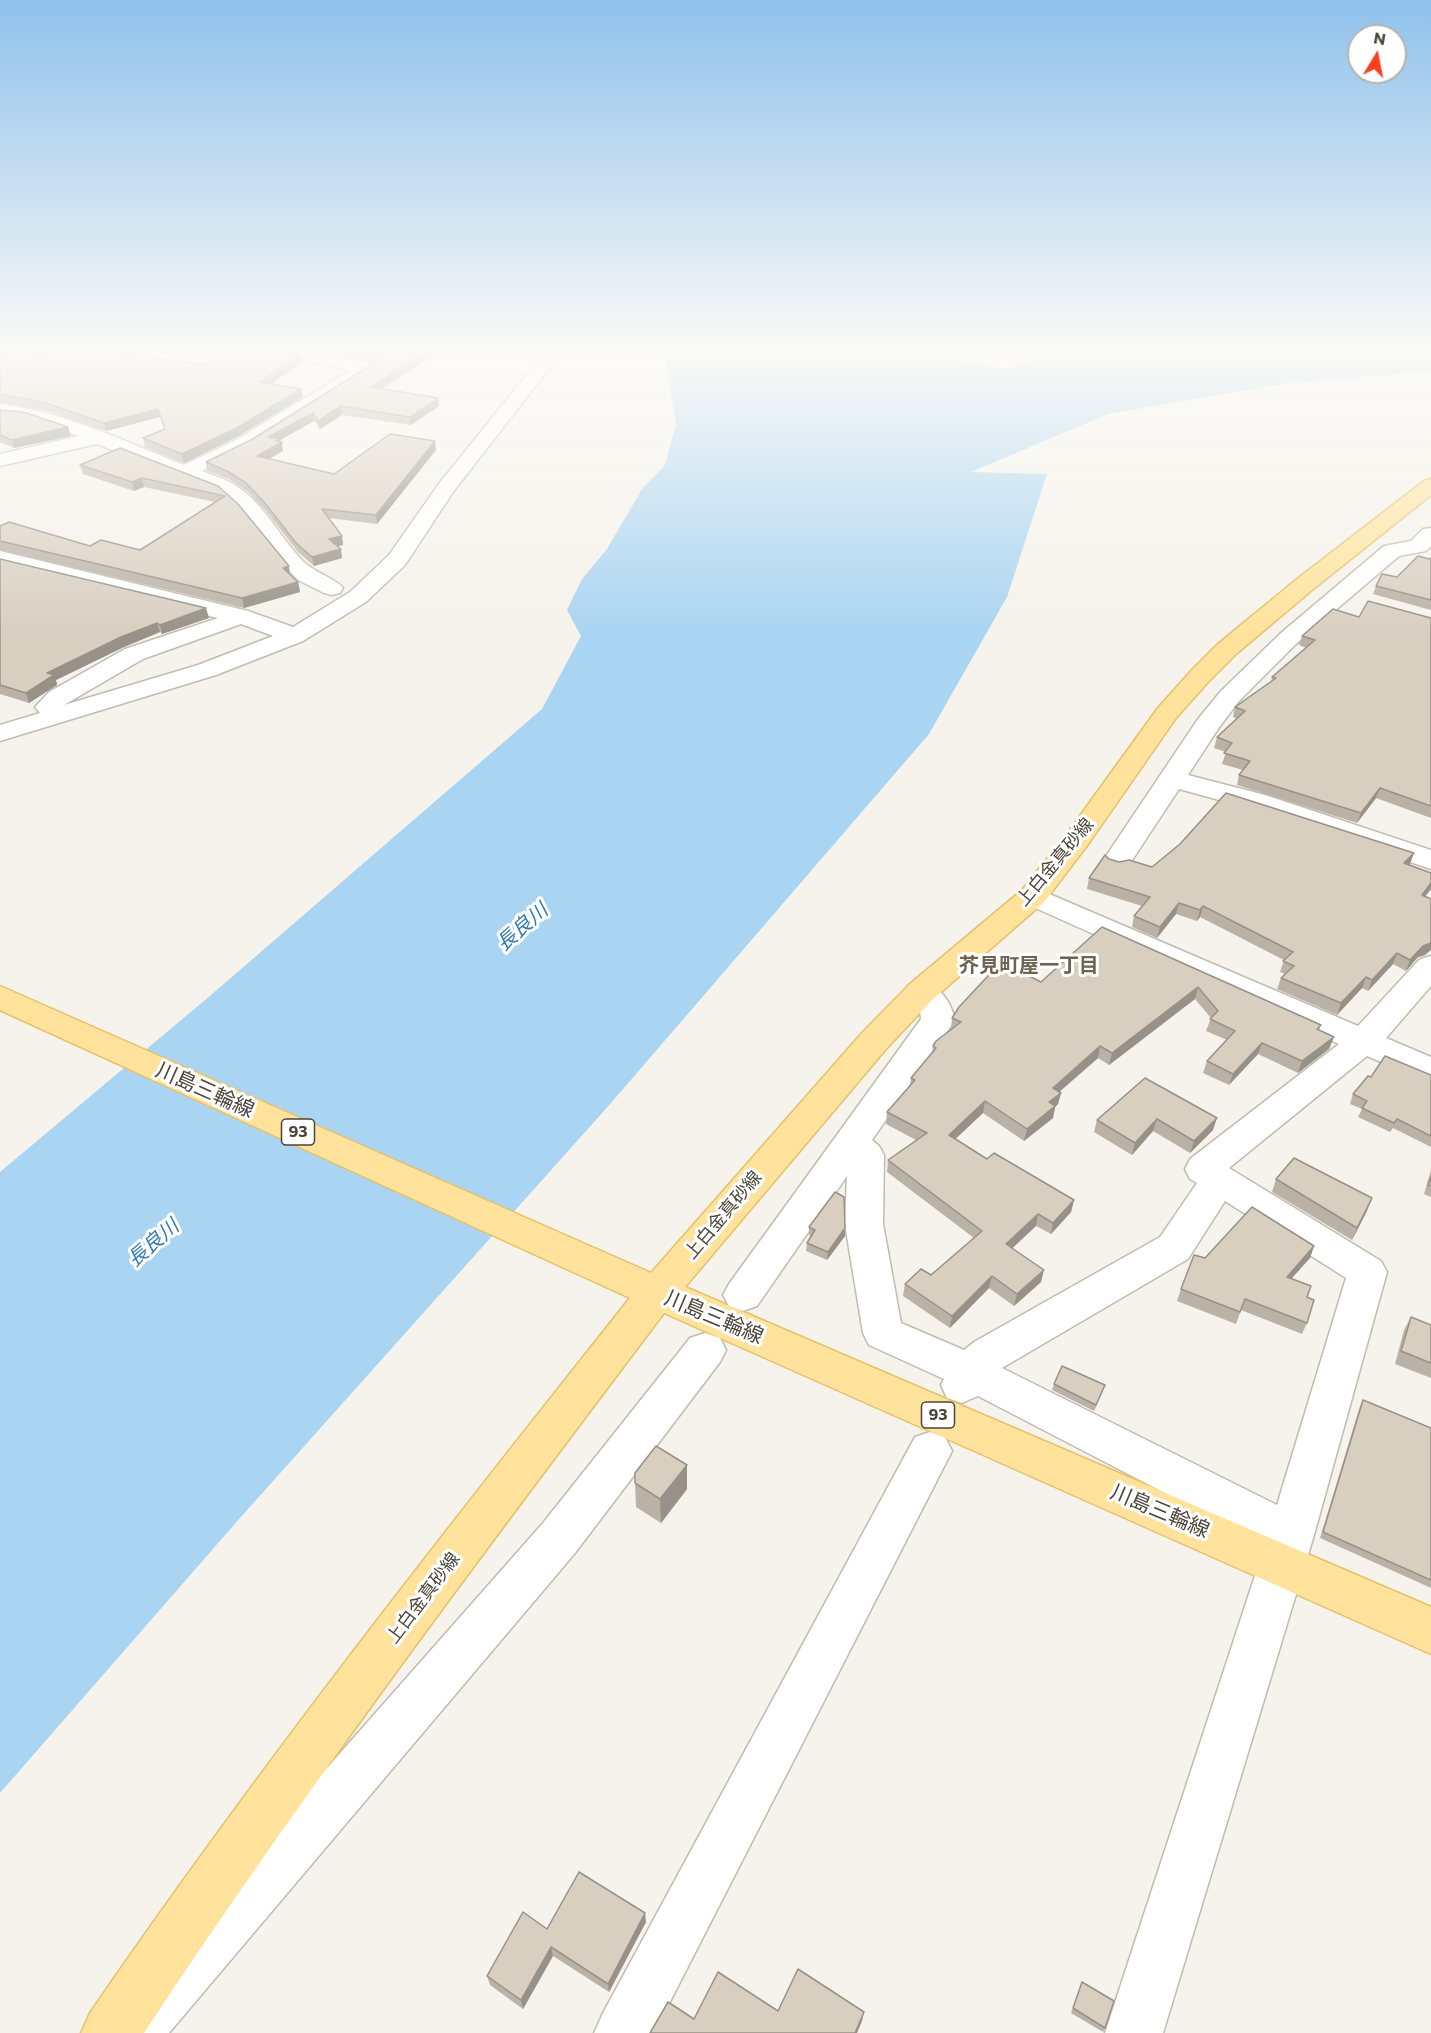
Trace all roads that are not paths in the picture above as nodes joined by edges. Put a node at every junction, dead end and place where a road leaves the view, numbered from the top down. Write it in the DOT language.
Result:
graph roads {
  1 [pos="58,447"];
  2 [pos="120,447"];
  3 [pos="237,447"];
  4 [pos="479,447"];
  5 [pos="0,460"];
  6 [pos="185,472"];
  7 [pos="1431,485"];
  8 [pos="445,489"];
  9 [pos="1431,513"];
  10 [pos="1431,534"];
  11 [pos="1365,537"];
  12 [pos="0,558"];
  13 [pos="332,588"];
  14 [pos="240,616"];
  15 [pos="270,625"];
  16 [pos="296,636"];
  17 [pos="18,725"];
  18 [pos="1171,778"];
  19 [pos="1431,860"];
  20 [pos="1117,862"];
  21 [pos="1033,896"];
  22 [pos="1431,966"];
  23 [pos="921,992"];
  24 [pos="0,998"];
  25 [pos="1363,1042"];
  26 [pos="1431,1071"];
  27 [pos="850,1143"];
  28 [pos="1219,1180"];
  29 [pos="657,1293"];
  30 [pos="742,1295"];
  31 [pos="705,1350"];
  32 [pos="966,1378"];
  33 [pos="930,1451"];
  34 [pos="1285,1549"];
  35 [pos="1431,1631"];
  36 [pos="110,2033"];
  37 [pos="131,2033"];
  38 [pos="623,2033"];
  39 [pos="1134,2033"];
  1 -- 5 [label="street"];
  2 -- 6 [label="street"];
  3 -- 6 [label="street"];
  4 -- 8 [label="street"];
  6 -- 13 [label="street"];
  7 -- 11 [label="main road, 上白金真砂線"];
  8 -- 13 [label="street"];
  8 -- 16 [label="street"];
  9 -- 11 [label="street"];
  10 -- 18 [label="street"];
  11 -- 21 [label="main road, 上白金真砂線"];
  12 -- 14 [label="street"];
  13 -- 15 [label="street"];
  14 -- 15 [label="street"];
  14 -- 17 [label="street"];
  15 -- 16 [label="street"];
  15 -- 17 [label="street"];
  16 -- 17 [label="street"];
  18 -- 19 [label="street"];
  18 -- 20 [label="street"];
  21 -- 23 [label="main road, 上白金真砂線"];
  21 -- 25 [label="street"];
  22 -- 25 [label="street"];
  23 -- 27 [label="street"];
  23 -- 29 [label="main road, 上白金真砂線"];
  24 -- 29 [label="main road, 川島三輪線 / 93"];
  25 -- 26 [label="street"];
  25 -- 28 [label="street"];
  27 -- 30 [label="street"];
  27 -- 32 [label="street"];
  28 -- 32 [label="street"];
  28 -- 34 [label="street"];
  29 -- 34 [label="main road, 川島三輪線 / 93"];
  29 -- 36 [label="main road, 上白金真砂線"];
  31 -- 37 [label="street"];
  32 -- 34 [label="street"];
  33 -- 38 [label="street"];
  34 -- 35 [label="main road, 川島三輪線 / 93"];
  34 -- 39 [label="street"];
}
